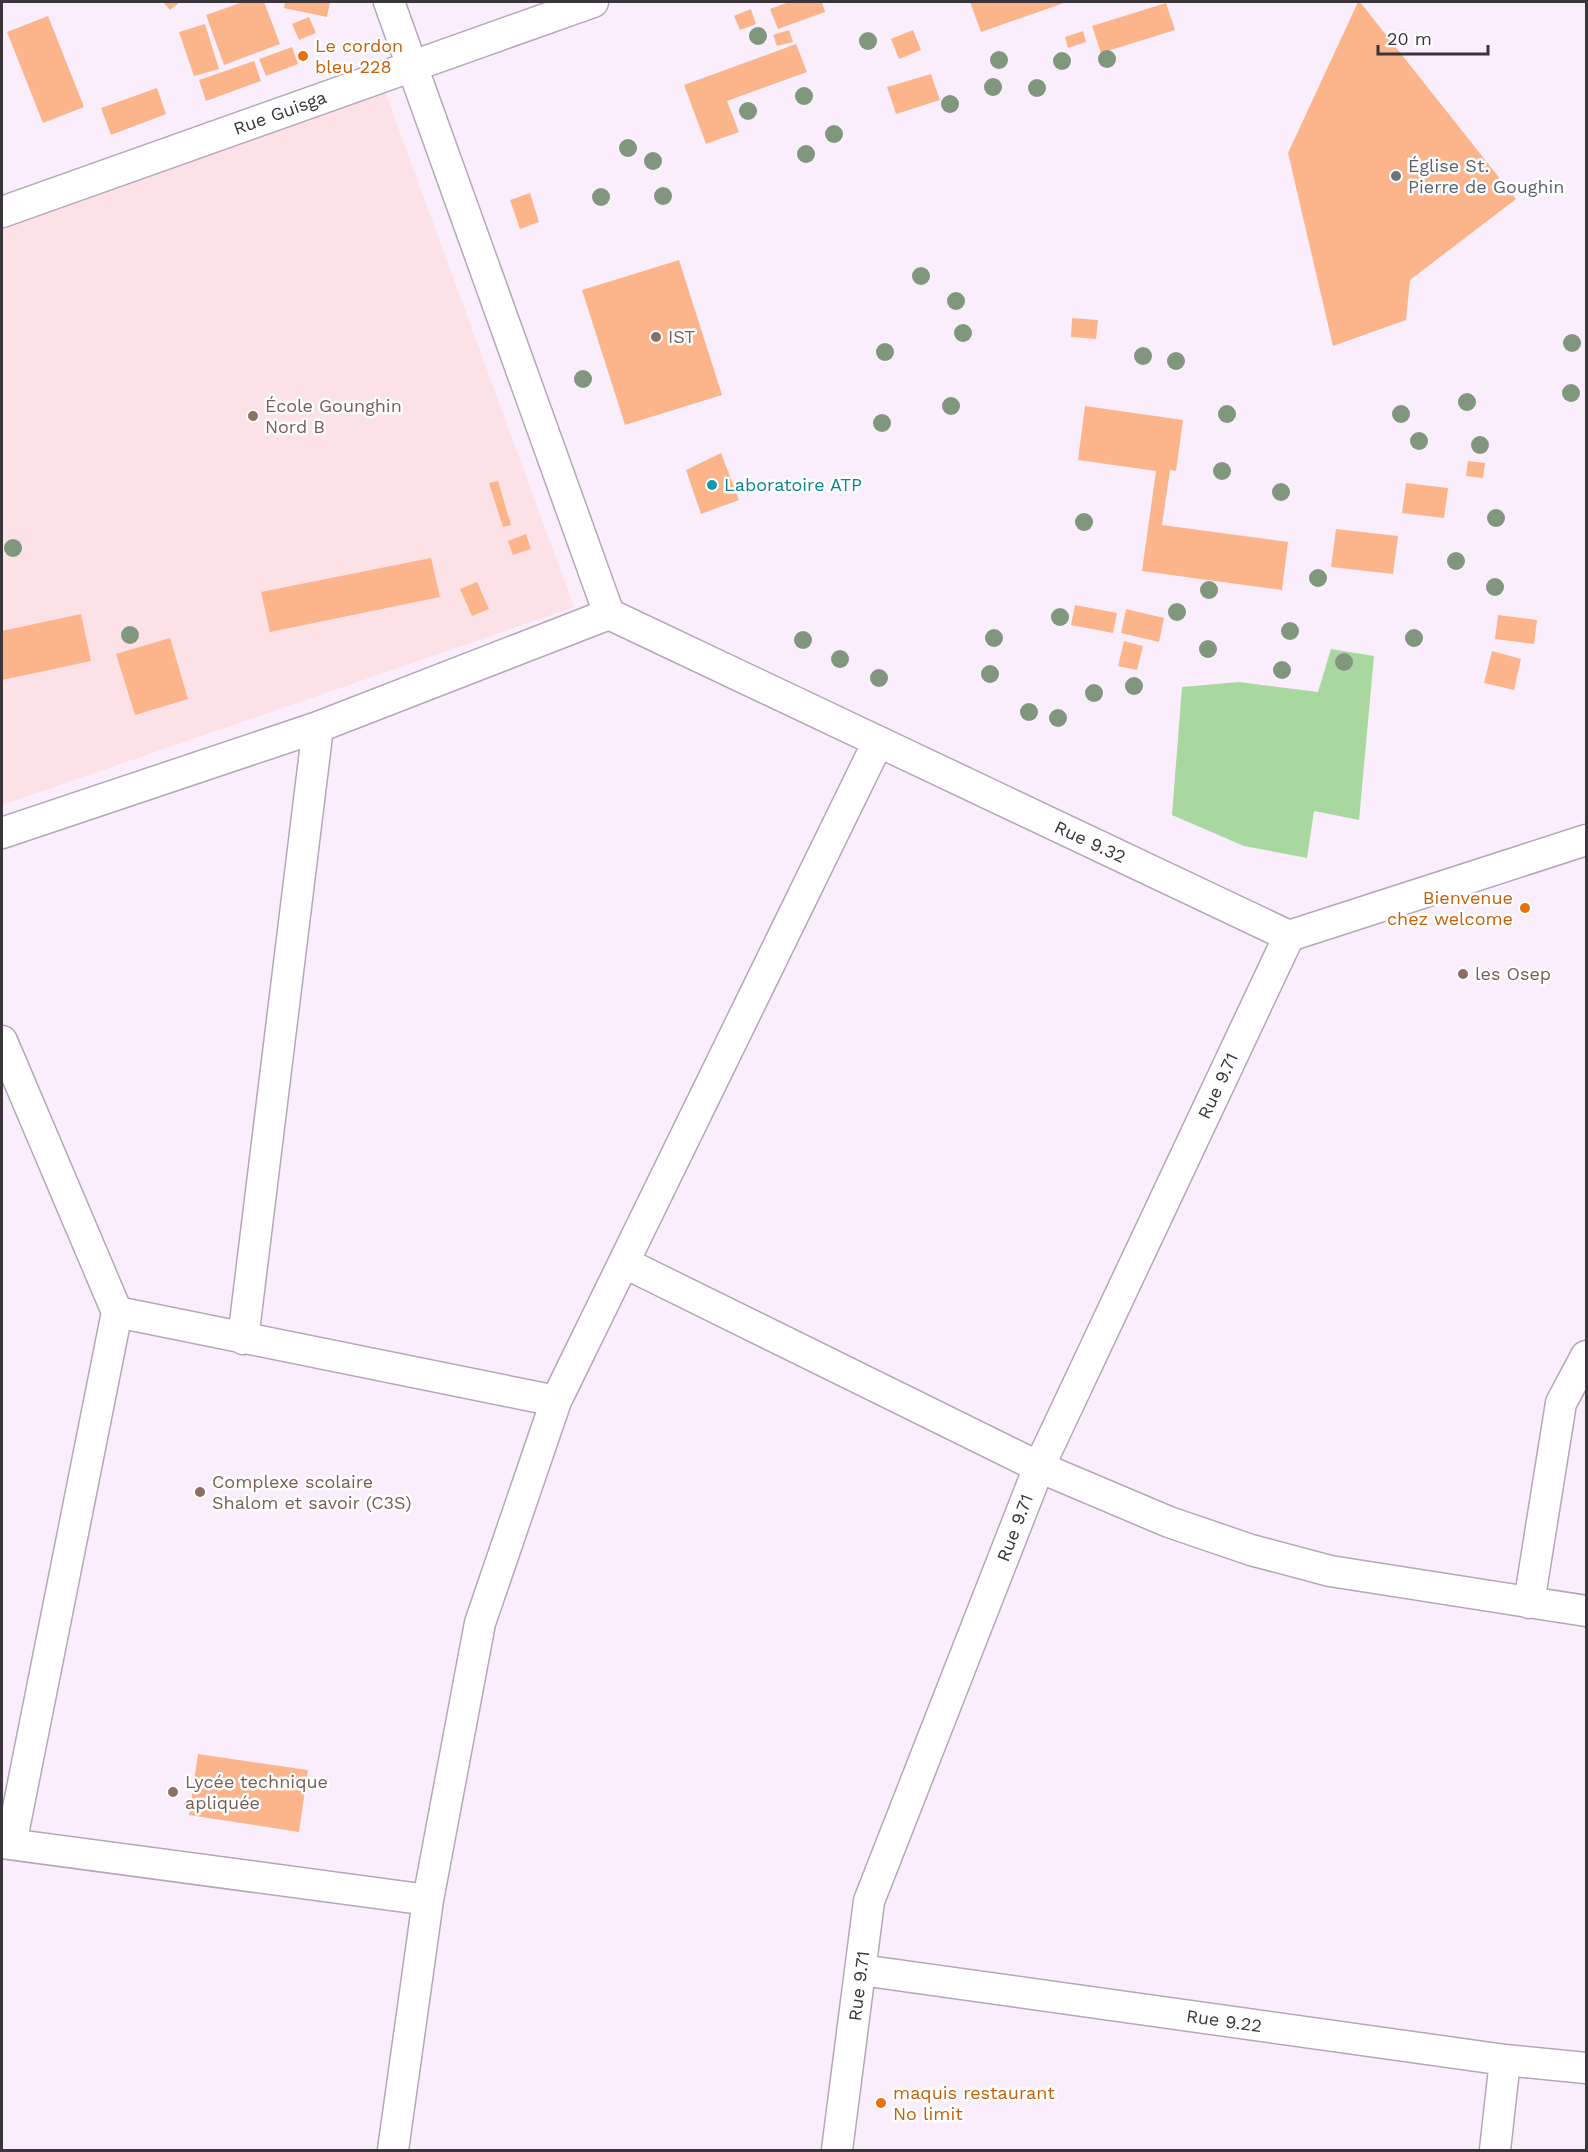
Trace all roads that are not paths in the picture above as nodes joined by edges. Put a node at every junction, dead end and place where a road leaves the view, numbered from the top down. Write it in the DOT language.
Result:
graph roads {
  1 [pos="389,2"];
  2 [pos="593,2"];
  3 [pos="412,66"];
  4 [pos="2,212"];
  5 [pos="609,614"];
  6 [pos="318,727"];
  7 [pos="878,742"];
  8 [pos="2,833"];
  9 [pos="1585,845"];
  10 [pos="1289,936"];
  11 [pos="2,1041"];
  12 [pos="625,1263"];
  13 [pos="117,1312"];
  14 [pos="243,1339"];
  15 [pos="1587,1356"];
  16 [pos="556,1401"];
  17 [pos="1039,1467"];
  18 [pos="1529,1603"];
  19 [pos="1587,1611"];
  20 [pos="6,1844"];
  21 [pos="428,1900"];
  22 [pos="861,1970"];
  23 [pos="1505,2060"];
  24 [pos="1587,2068"];
  25 [pos="393,2151"];
  26 [pos="837,2151"];
  27 [pos="1495,2151"];
  1 -- 3 [label="street"];
  2 -- 3 [label="street, Rue Guisga"];
  3 -- 4 [label="street, Rue Guisga"];
  3 -- 5 [label="street"];
  5 -- 6 [label="street"];
  5 -- 7 [label="street, Rue 9.32"];
  6 -- 8 [label="street"];
  6 -- 14 [label="street"];
  7 -- 10 [label="street, Rue 9.32"];
  7 -- 12 [label="street"];
  9 -- 10 [label="street"];
  10 -- 17 [label="street, Rue 9.71"];
  11 -- 13 [label="street"];
  12 -- 16 [label="street"];
  12 -- 17 [label="street"];
  13 -- 14 [label="street"];
  13 -- 20 [label="street"];
  14 -- 16 [label="street"];
  15 -- 18 [label="street"];
  16 -- 21 [label="street"];
  17 -- 18 [label="street"];
  17 -- 22 [label="street, Rue 9.71"];
  18 -- 19 [label="street"];
  20 -- 21 [label="street"];
  21 -- 25 [label="street"];
  22 -- 23 [label="street, Rue 9.22"];
  22 -- 26 [label="street, Rue 9.71"];
  23 -- 24 [label="street, Rue 9.22"];
  23 -- 27 [label="street"];
}
